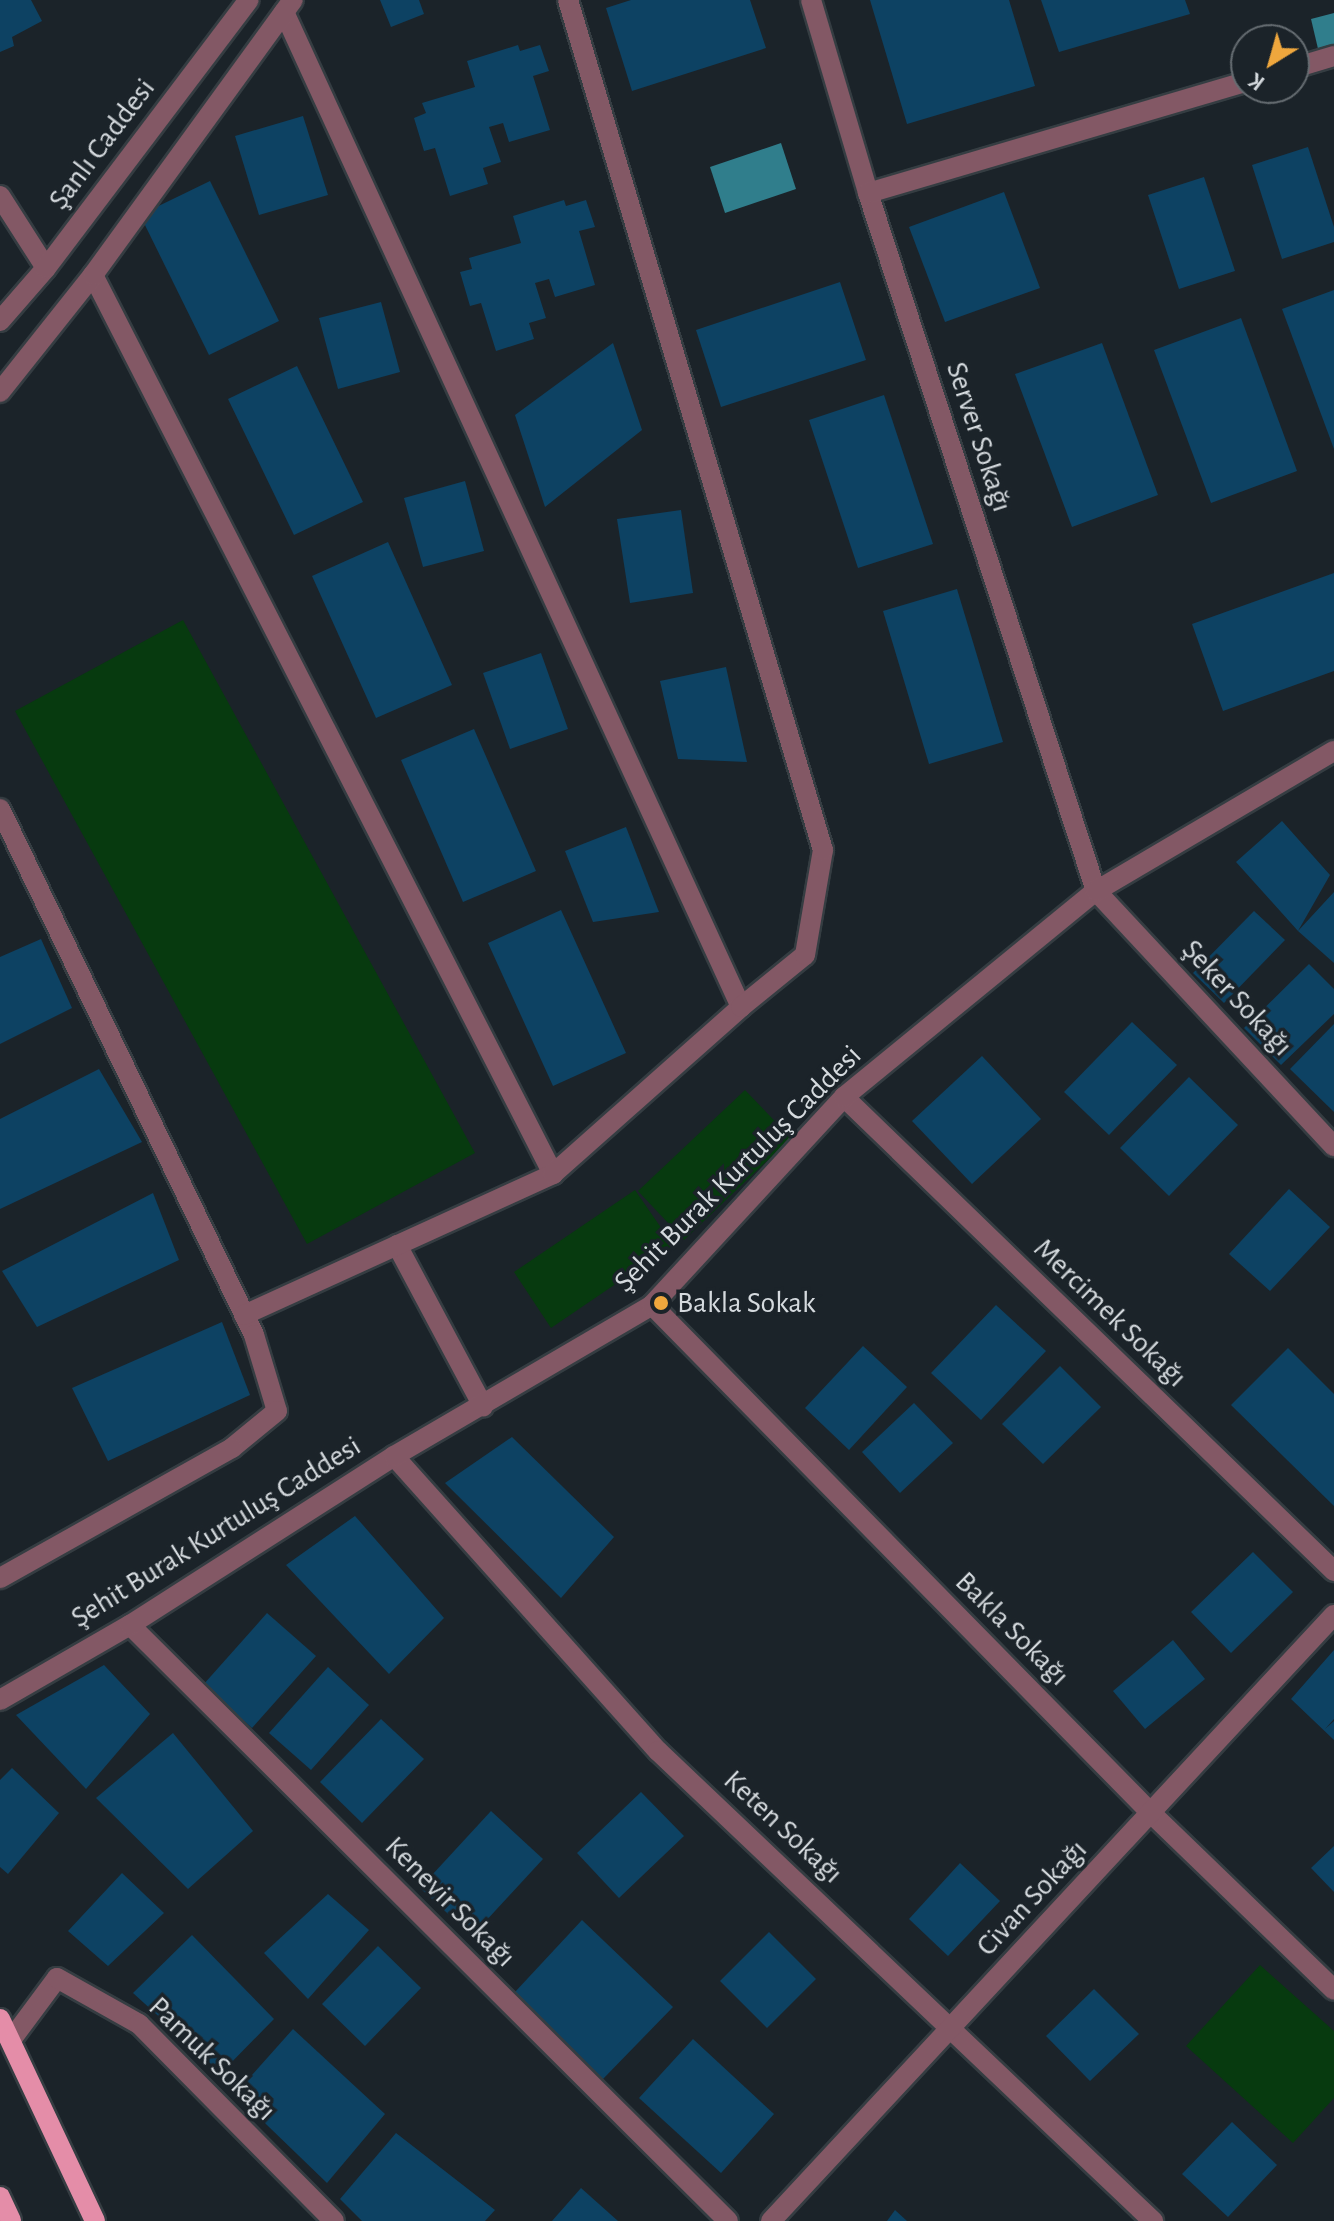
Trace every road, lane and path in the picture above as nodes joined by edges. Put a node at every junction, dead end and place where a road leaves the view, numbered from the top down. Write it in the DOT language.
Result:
graph roads {
  1 [pos="249,0"];
  2 [pos="568,0"];
  3 [pos="811,0"];
  4 [pos="288,6"];
  5 [pos="1334,56"];
  6 [pos="1310,63"];
  7 [pos="1230,87"];
  8 [pos="868,193"];
  9 [pos="0,196"];
  10 [pos="46,268"];
  11 [pos="93,275"];
  12 [pos="0,321"];
  13 [pos="0,392"];
  14 [pos="1334,751"];
  15 [pos="0,809"];
  16 [pos="1096,891"];
  17 [pos="741,1007"];
  18 [pos="844,1097"];
  19 [pos="1334,1146"];
  20 [pos="553,1174"];
  21 [pos="397,1245"];
  22 [pos="652,1305"];
  23 [pos="244,1315"];
  24 [pos="483,1406"];
  25 [pos="394,1456"];
  26 [pos="1334,1571"];
  27 [pos="0,1578"];
  28 [pos="1334,1615"];
  29 [pos="130,1625"];
  30 [pos="0,1700"];
  31 [pos="1152,1814"];
  32 [pos="1334,1990"];
  33 [pos="0,2019"];
  34 [pos="951,2028"];
  35 [pos="11,2040"];
  36 [pos="0,2197"];
  37 [pos="11,2221"];
  38 [pos="95,2221"];
  39 [pos="334,2221"];
  40 [pos="728,2221"];
  41 [pos="771,2221"];
  42 [pos="1153,2221"];
  1 -- 10 [label="street, Şanlı Caddesi"];
  2 -- 17 [label="street"];
  3 -- 8 [label="street, Server Sokağı"];
  4 -- 11 [label="street"];
  4 -- 17 [label="street"];
  5 -- 6 [label="street"];
  7 -- 8 [label="street"];
  8 -- 16 [label="street, Server Sokağı"];
  9 -- 10 [label="street"];
  10 -- 12 [label="street, Şanlı Caddesi"];
  11 -- 13 [label="street"];
  11 -- 20 [label="street"];
  14 -- 16 [label="street, Şehit Burak Kurtuluş Caddesi"];
  15 -- 23 [label="street"];
  16 -- 18 [label="street, Şehit Burak Kurtuluş Caddesi"];
  16 -- 19 [label="street, Şeker Sokağı"];
  17 -- 20 [label="street"];
  18 -- 22 [label="street, Şehit Burak Kurtuluş Caddesi"];
  18 -- 26 [label="street, Mercimek Sokağı"];
  20 -- 21 [label="street"];
  21 -- 23 [label="street"];
  21 -- 24 [label="street"];
  22 -- 24 [label="street, Şehit Burak Kurtuluş Caddesi"];
  22 -- 31 [label="street, Bakla Sokağı"];
  23 -- 27 [label="street"];
  24 -- 25 [label="street, Şehit Burak Kurtuluş Caddesi"];
  25 -- 29 [label="street, Şehit Burak Kurtuluş Caddesi"];
  25 -- 34 [label="street, Keten Sokağı"];
  28 -- 31 [label="street, Civan Sokağı"];
  29 -- 30 [label="street, Şehit Burak Kurtuluş Caddesi"];
  29 -- 40 [label="street, Kenevir Sokağı"];
  31 -- 32 [label="street, Bakla Sokağı"];
  31 -- 34 [label="street, Civan Sokağı"];
  33 -- 35 [label="main road"];
  34 -- 41 [label="street, Civan Sokağı"];
  34 -- 42 [label="street, Keten Sokağı"];
  35 -- 38 [label="main road"];
  35 -- 39 [label="street, Pamuk Sokağı"];
  36 -- 37 [label="main road"];
}
